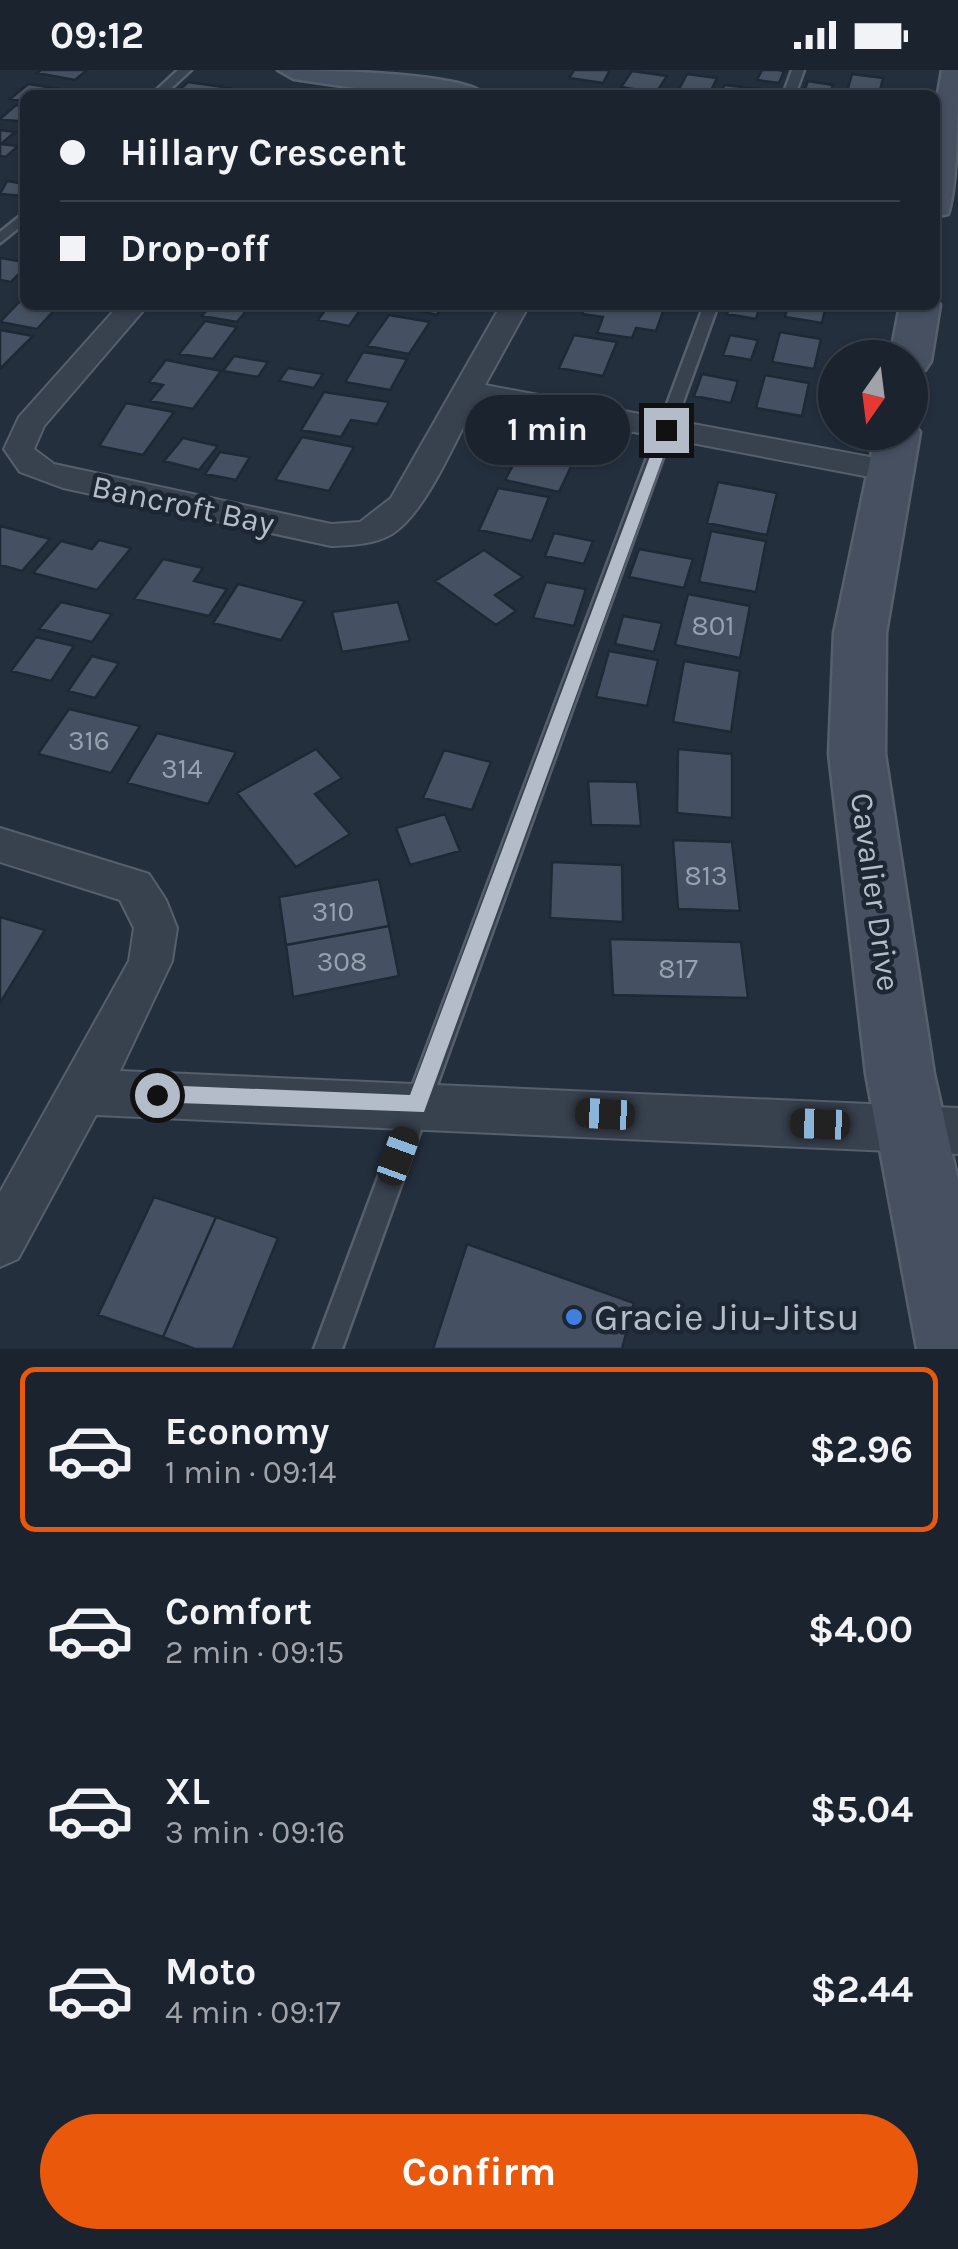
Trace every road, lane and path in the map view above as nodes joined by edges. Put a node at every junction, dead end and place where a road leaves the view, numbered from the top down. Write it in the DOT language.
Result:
graph roads {
  1 [pos="185,70"];
  2 [pos="294,70"];
  3 [pos="958,70"];
  4 [pos="163,90"];
  5 [pos="434,90"];
  6 [pos="940,152"];
  7 [pos="20,221"];
  8 [pos="0,239"];
  9 [pos="130,310"];
  10 [pos="511,310"];
  11 [pos="709,310"];
  12 [pos="919,310"];
  13 [pos="914,340"];
  14 [pos="467,391"];
  15 [pos="666,430"];
  16 [pos="894,452"];
  17 [pos="0,846"];
  18 [pos="83,1092"];
  19 [pos="416,1106"];
  20 [pos="936,1130"];
  21 [pos="0,1241"];
  22 [pos="328,1349"];
  23 [pos="956,1349"];
  1 -- 4 [label="lane"];
  2 -- 5 [label="street"];
  3 -- 6 [label="street"];
  7 -- 8 [label="lane"];
  9 -- 14 [label="street, Bancroft Bay"];
  10 -- 14 [label="street, Bancroft Bay"];
  11 -- 15 [label="lane"];
  12 -- 13 [label="street"];
  14 -- 15 [label="street"];
  15 -- 16 [label="street"];
  15 -- 19 [label="lane"];
  16 -- 20 [label="street, Cavalier Drive"];
  17 -- 18 [label="street"];
  18 -- 19 [label="street"];
  18 -- 21 [label="street"];
  19 -- 20 [label="street"];
  19 -- 22 [label="lane"];
  20 -- 23 [label="street, Cavalier Drive"];
}
